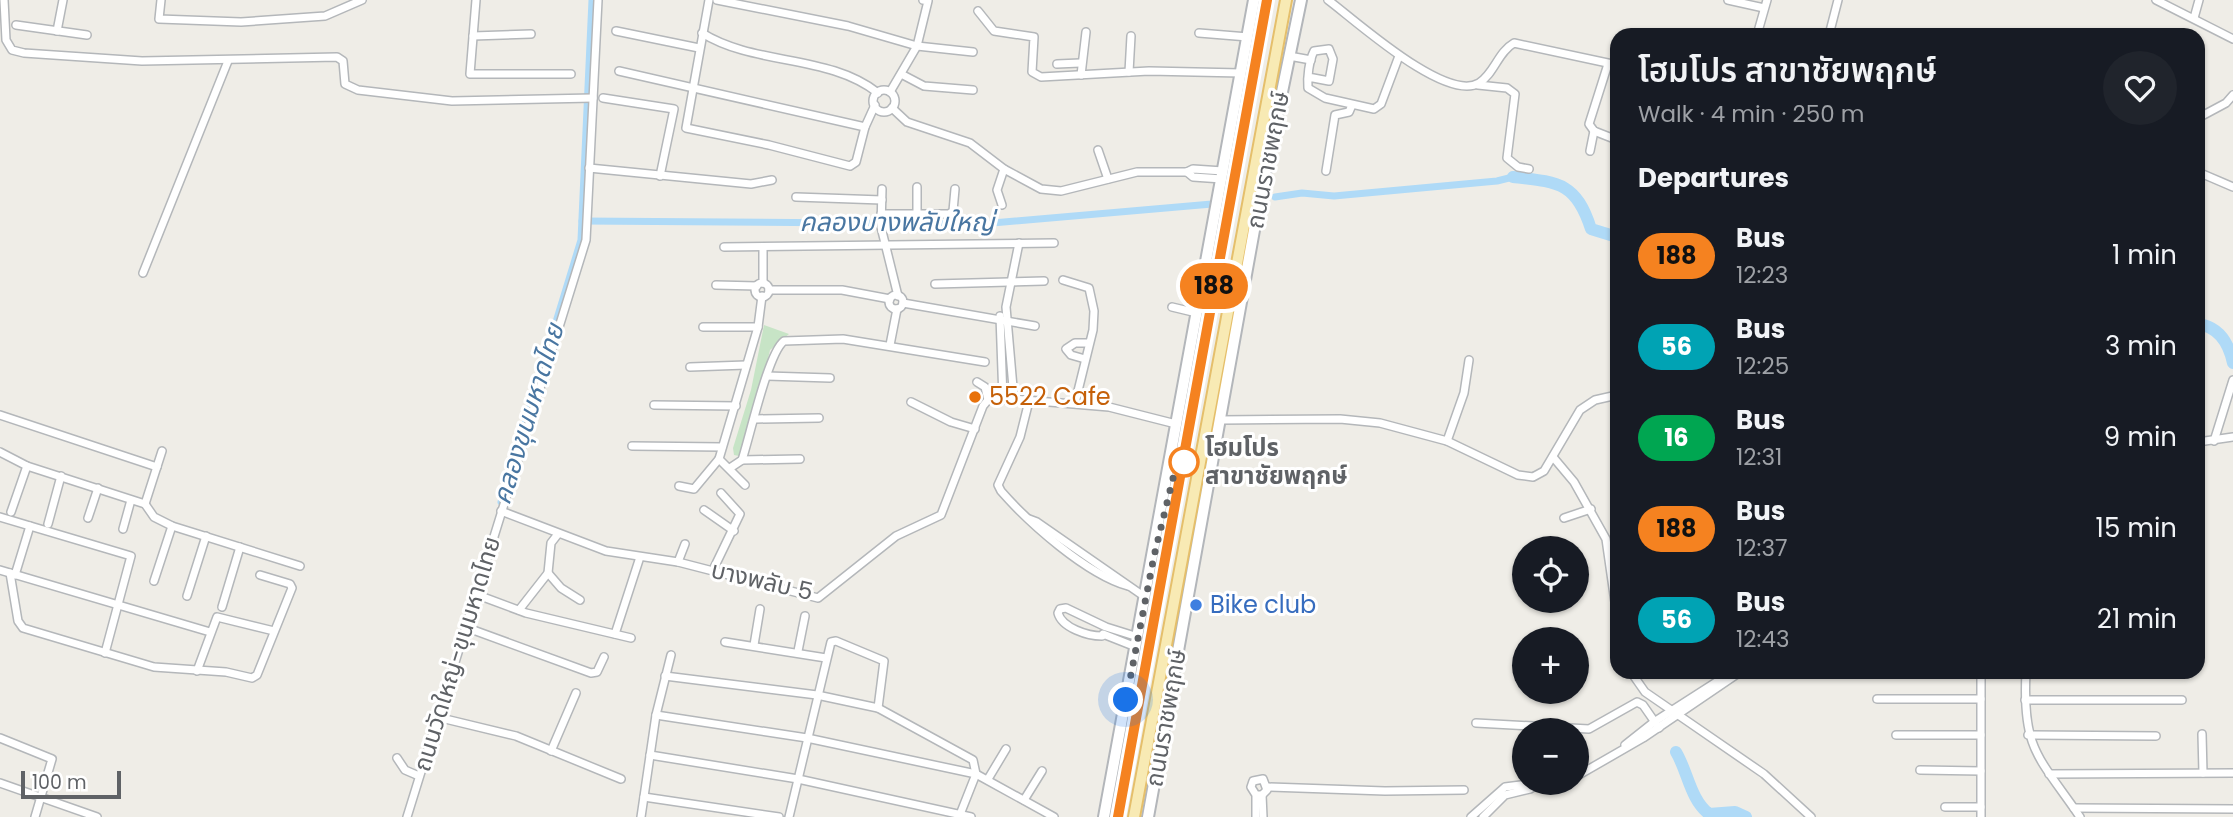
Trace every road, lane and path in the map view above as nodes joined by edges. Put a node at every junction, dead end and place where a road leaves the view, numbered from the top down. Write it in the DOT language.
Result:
graph roads {
  1 [pos="4,0"];
  2 [pos="62,0"];
  3 [pos="160,0"];
  4 [pos="362,0"];
  5 [pos="476,0"];
  6 [pos="598,0"];
  7 [pos="709,0"];
  8 [pos="717,0"];
  9 [pos="923,0"];
  10 [pos="1254,0"];
  11 [pos="1267,0"];
  12 [pos="1286,0"];
  13 [pos="1301,0"];
  14 [pos="1328,0"];
  15 [pos="1728,0"];
  16 [pos="1838,0"];
  17 [pos="2155,0"];
  18 [pos="2199,0"];
  19 [pos="1766,4"];
  20 [pos="978,11"];
  21 [pos="2194,19"];
  22 [pos="16,25"];
  23 [pos="1759,28"];
  24 [pos="1831,28"];
  25 [pos="57,31"];
  26 [pos="616,31"];
  27 [pos="1086,32"];
  28 [pos="702,33"];
  29 [pos="1199,33"];
  30 [pos="531,34"];
  31 [pos="87,35"];
  32 [pos="473,36"];
  33 [pos="1131,36"];
  34 [pos="1248,37"];
  35 [pos="2233,39"];
  36 [pos="917,46"];
  37 [pos="699,48"];
  38 [pos="973,52"];
  39 [pos="1289,56"];
  40 [pos="1399,56"];
  41 [pos="1311,60"];
  42 [pos="228,61"];
  43 [pos="1080,63"];
  44 [pos="1057,64"];
  45 [pos="1610,64"];
  46 [pos="619,71"];
  47 [pos="1129,72"];
  48 [pos="1610,72"];
  49 [pos="1241,73"];
  50 [pos="571,74"];
  51 [pos="903,75"];
  52 [pos="1081,75"];
  53 [pos="1308,76"];
  54 [pos="1479,84"];
  55 [pos="692,86"];
  56 [pos="974,90"];
  57 [pos="890,92"];
  58 [pos="878,93"];
  59 [pos="2233,95"];
  60 [pos="592,98"];
  61 [pos="603,98"];
  62 [pos="1352,105"];
  63 [pos="875,106"];
  64 [pos="892,108"];
  65 [pos="2205,114"];
  66 [pos="865,127"];
  67 [pos="1594,131"];
  68 [pos="1610,137"];
  69 [pos="1098,150"];
  70 [pos="1590,151"];
  71 [pos="590,168"];
  72 [pos="1004,169"];
  73 [pos="1529,169"];
  74 [pos="1252,171"];
  75 [pos="1326,171"];
  76 [pos="2205,175"];
  77 [pos="660,176"];
  78 [pos="1222,178"];
  79 [pos="1108,179"];
  80 [pos="772,180"];
  81 [pos="917,187"];
  82 [pos="2233,187"];
  83 [pos="882,189"];
  84 [pos="955,189"];
  85 [pos="796,197"];
  86 [pos="882,200"];
  87 [pos="1002,205"];
  88 [pos="881,214"];
  89 [pos="917,214"];
  90 [pos="1223,232"];
  91 [pos="1253,237"];
  92 [pos="1019,243"];
  93 [pos="1055,243"];
  94 [pos="887,246"];
  95 [pos="724,247"];
  96 [pos="763,247"];
  97 [pos="143,273"];
  98 [pos="1063,280"];
  99 [pos="1010,281"];
  100 [pos="1044,281"];
  101 [pos="936,284"];
  102 [pos="716,285"];
  103 [pos="760,285"];
  104 [pos="769,290"];
  105 [pos="762,296"];
  106 [pos="894,297"];
  107 [pos="900,306"];
  108 [pos="1172,307"];
  109 [pos="1197,313"];
  110 [pos="1002,321"];
  111 [pos="704,327"];
  112 [pos="758,327"];
  113 [pos="1035,327"];
  114 [pos="1089,343"];
  115 [pos="890,345"];
  116 [pos="1085,359"];
  117 [pos="1469,360"];
  118 [pos="985,362"];
  119 [pos="1012,364"];
  120 [pos="746,365"];
  121 [pos="1002,366"];
  122 [pos="690,367"];
  123 [pos="767,376"];
  124 [pos="830,377"];
  125 [pos="2233,380"];
  126 [pos="977,382"];
  127 [pos="1610,397"];
  128 [pos="1003,399"];
  129 [pos="1014,399"];
  130 [pos="988,400"];
  131 [pos="1029,401"];
  132 [pos="911,402"];
  133 [pos="1075,403"];
  134 [pos="654,405"];
  135 [pos="736,406"];
  136 [pos="0,415"];
  137 [pos="820,418"];
  138 [pos="756,419"];
  139 [pos="1221,420"];
  140 [pos="1176,424"];
  141 [pos="975,429"];
  142 [pos="2233,437"];
  143 [pos="2214,440"];
  144 [pos="1447,441"];
  145 [pos="2205,441"];
  146 [pos="632,446"];
  147 [pos="722,447"];
  148 [pos="162,451"];
  149 [pos="1186,451"];
  150 [pos="0,452"];
  151 [pos="1553,457"];
  152 [pos="719,459"];
  153 [pos="800,459"];
  154 [pos="742,460"];
  155 [pos="27,466"];
  156 [pos="157,467"];
  157 [pos="730,468"];
  158 [pos="61,476"];
  159 [pos="745,485"];
  160 [pos="679,486"];
  161 [pos="98,488"];
  162 [pos="721,493"];
  163 [pos="131,500"];
  164 [pos="145,505"];
  165 [pos="1591,509"];
  166 [pos="704,510"];
  167 [pos="501,511"];
  168 [pos="11,512"];
  169 [pos="0,517"];
  170 [pos="88,518"];
  171 [pos="1564,518"];
  172 [pos="48,524"];
  173 [pos="30,526"];
  174 [pos="172,526"];
  175 [pos="123,528"];
  176 [pos="734,531"];
  177 [pos="558,534"];
  178 [pos="206,536"];
  179 [pos="1158,536"];
  180 [pos="685,544"];
  181 [pos="240,547"];
  182 [pos="1610,556"];
  183 [pos="640,557"];
  184 [pos="678,562"];
  185 [pos="300,566"];
  186 [pos="0,570"];
  187 [pos="713,570"];
  188 [pos="548,572"];
  189 [pos="12,574"];
  190 [pos="260,575"];
  191 [pos="153,581"];
  192 [pos="475,594"];
  193 [pos="187,596"];
  194 [pos="1145,597"];
  195 [pos="580,600"];
  196 [pos="118,605"];
  197 [pos="222,607"];
  198 [pos="760,608"];
  199 [pos="519,610"];
  200 [pos="805,615"];
  201 [pos="465,627"];
  202 [pos="1106,627"];
  203 [pos="274,631"];
  204 [pos="210,632"];
  205 [pos="615,634"];
  206 [pos="1102,636"];
  207 [pos="631,638"];
  208 [pos="725,642"];
  209 [pos="1137,642"];
  210 [pos="754,645"];
  211 [pos="798,651"];
  212 [pos="105,653"];
  213 [pos="671,655"];
  214 [pos="604,657"];
  215 [pos="826,658"];
  216 [pos="197,671"];
  217 [pos="665,676"];
  218 [pos="1636,679"];
  219 [pos="1728,679"];
  220 [pos="1981,679"];
  221 [pos="2026,679"];
  222 [pos="576,693"];
  223 [pos="817,695"];
  224 [pos="1877,699"];
  225 [pos="1981,699"];
  226 [pos="2025,699"];
  227 [pos="2182,700"];
  228 [pos="878,709"];
  229 [pos="1678,714"];
  230 [pos="656,715"];
  231 [pos="437,717"];
  232 [pos="1476,723"];
  233 [pos="1656,725"];
  234 [pos="1896,734"];
  235 [pos="1981,734"];
  236 [pos="2202,734"];
  237 [pos="2028,735"];
  238 [pos="2156,736"];
  239 [pos="0,738"];
  240 [pos="807,738"];
  241 [pos="1006,749"];
  242 [pos="551,751"];
  243 [pos="650,755"];
  244 [pos="397,758"];
  245 [pos="1589,768"];
  246 [pos="1042,771"];
  247 [pos="1920,771"];
  248 [pos="1981,771"];
  249 [pos="2203,773"];
  250 [pos="2233,773"];
  251 [pos="414,774"];
  252 [pos="976,774"];
  253 [pos="2049,774"];
  254 [pos="621,779"];
  255 [pos="798,779"];
  256 [pos="988,779"];
  257 [pos="0,783"];
  258 [pos="1512,786"];
  259 [pos="1268,787"];
  260 [pos="1464,789"];
  261 [pos="1259,795"];
  262 [pos="42,797"];
  263 [pos="644,797"];
  264 [pos="1024,800"];
  265 [pos="1488,807"];
  266 [pos="1945,807"];
  267 [pos="1981,807"];
  268 [pos="2074,808"];
  269 [pos="2233,809"];
  270 [pos="960,815"];
  271 [pos="35,817"];
  272 [pos="97,817"];
  273 [pos="407,817"];
  274 [pos="641,817"];
  275 [pos="779,817"];
  276 [pos="789,817"];
  277 [pos="971,817"];
  278 [pos="1054,817"];
  279 [pos="1104,817"];
  280 [pos="1118,817"];
  281 [pos="1134,817"];
  282 [pos="1148,817"];
  283 [pos="1256,817"];
  284 [pos="1263,817"];
  285 [pos="1471,817"];
  286 [pos="1483,817"];
  287 [pos="1811,817"];
  288 [pos="1981,817"];
  289 [pos="2080,817"];
  1 -- 42 [label="street"];
  2 -- 25 [label="street"];
  3 -- 4 [label="street"];
  5 -- 32 [label="street"];
  6 -- 60 [label="street, ถนนวัดใหญ่-ขุนมหาดไทย"];
  7 -- 28 [label="street"];
  8 -- 36 [label="street"];
  9 -- 36 [label="street"];
  10 -- 34 [label="main road, ถนนราชพฤกษ์"];
  11 -- 90 [label="main road, ถนนราชพฤกษ์"];
  12 -- 74 [label="main road, ถนนราชพฤกษ์"];
  13 -- 39 [label="main road, ถนนราชพฤกษ์"];
  14 -- 40 [label="street"];
  15 -- 19 [label="street"];
  16 -- 24 [label="street"];
  17 -- 21 [label="street"];
  18 -- 21 [label="street"];
  19 -- 23 [label="street"];
  20 -- 52 [label="street"];
  21 -- 35 [label="street"];
  22 -- 25 [label="street"];
  25 -- 31 [label="street"];
  26 -- 37 [label="street"];
  27 -- 43 [label="street"];
  28 -- 37 [label="street"];
  28 -- 58 [label="street"];
  29 -- 34 [label="street"];
  30 -- 32 [label="street"];
  32 -- 50 [label="street"];
  33 -- 47 [label="street"];
  34 -- 49 [label="main road, ถนนราชพฤกษ์"];
  36 -- 38 [label="street"];
  36 -- 51 [label="street"];
  37 -- 55 [label="street"];
  39 -- 41 [label="street"];
  39 -- 91 [label="main road, ถนนราชพฤกษ์"];
  40 -- 54 [label="street"];
  40 -- 62 [label="street"];
  41 -- 53 [label="street"];
  41 -- 53 [label="street"];
  42 -- 60 [label="street"];
  42 -- 97 [label="street"];
  43 -- 44 [label="street"];
  43 -- 52 [label="street"];
  45 -- 54 [label="street"];
  46 -- 55 [label="street"];
  47 -- 49 [label="street"];
  47 -- 52 [label="street"];
  48 -- 67 [label="street"];
  49 -- 78 [label="main road, ถนนราชพฤกษ์"];
  51 -- 56 [label="street"];
  51 -- 57 [label="street"];
  53 -- 62 [label="street"];
  54 -- 73 [label="street"];
  55 -- 66 [label="street"];
  55 -- 66 [label="street"];
  57 -- 58 [label="street"];
  57 -- 64 [label="street"];
  58 -- 63 [label="street"];
  59 -- 65 [label="street"];
  60 -- 71 [label="street, ถนนวัดใหญ่-ขุนมหาดไทย"];
  61 -- 77 [label="street"];
  62 -- 75 [label="street"];
  63 -- 64 [label="street"];
  63 -- 66 [label="street"];
  64 -- 72 [label="street"];
  67 -- 68 [label="street"];
  67 -- 70 [label="street"];
  69 -- 79 [label="street"];
  71 -- 77 [label="street"];
  71 -- 167 [label="street, ถนนวัดใหญ่-ขุนมหาดไทย"];
  72 -- 79 [label="street"];
  72 -- 87 [label="street"];
  74 -- 91 [label="main road"];
  74 -- 281 [label="main road, ถนนราชพฤกษ์"];
  76 -- 82 [label="street"];
  77 -- 80 [label="street"];
  78 -- 79 [label="street"];
  78 -- 90 [label="main road"];
  78 -- 109 [label="main road, ถนนราชพฤกษ์"];
  81 -- 89 [label="street"];
  83 -- 86 [label="street"];
  84 -- 89 [label="street"];
  85 -- 86 [label="street"];
  86 -- 88 [label="street"];
  88 -- 89 [label="street"];
  88 -- 94 [label="street"];
  90 -- 149 [label="main road, ถนนราชพฤกษ์"];
  91 -- 139 [label="main road, ถนนราชพฤกษ์"];
  92 -- 93 [label="street"];
  92 -- 94 [label="street"];
  92 -- 99 [label="street"];
  94 -- 96 [label="street"];
  94 -- 106 [label="street"];
  95 -- 96 [label="street"];
  96 -- 103 [label="street"];
  98 -- 114 [label="street"];
  99 -- 100 [label="street"];
  99 -- 101 [label="street"];
  99 -- 110 [label="street"];
  102 -- 103 [label="street"];
  103 -- 104 [label="street"];
  103 -- 105 [label="street"];
  104 -- 105 [label="street"];
  104 -- 106 [label="street"];
  105 -- 112 [label="street"];
  106 -- 107 [label="street"];
  106 -- 107 [label="street"];
  107 -- 110 [label="street"];
  107 -- 115 [label="street"];
  108 -- 109 [label="street"];
  109 -- 140 [label="main road, ถนนราชพฤกษ์"];
  110 -- 113 [label="street"];
  110 -- 119 [label="street"];
  110 -- 121 [label="street"];
  111 -- 112 [label="street"];
  112 -- 120 [label="street"];
  114 -- 116 [label="street"];
  114 -- 116 [label="street"];
  115 -- 118 [label="street"];
  115 -- 123 [label="street"];
  116 -- 133 [label="street"];
  117 -- 144 [label="street"];
  119 -- 121 [label="street"];
  119 -- 129 [label="street"];
  120 -- 122 [label="street"];
  120 -- 135 [label="street"];
  121 -- 128 [label="street"];
  123 -- 124 [label="street"];
  123 -- 138 [label="street"];
  125 -- 143 [label="street"];
  126 -- 130 [label="street"];
  127 -- 151 [label="street"];
  128 -- 129 [label="street"];
  128 -- 130 [label="street"];
  129 -- 131 [label="street"];
  130 -- 141 [label="street, บางพลับ 5"];
  131 -- 133 [label="street"];
  131 -- 194 [label="street"];
  132 -- 141 [label="street"];
  133 -- 140 [label="street"];
  134 -- 135 [label="street"];
  135 -- 147 [label="street"];
  136 -- 156 [label="street"];
  137 -- 138 [label="street"];
  138 -- 154 [label="street"];
  139 -- 144 [label="street"];
  139 -- 282 [label="main road, ถนนราชพฤกษ์"];
  140 -- 179 [label="main road, ถนนราชพฤกษ์"];
  141 -- 187 [label="street, บางพลับ 5"];
  142 -- 143 [label="street"];
  143 -- 145 [label="street"];
  144 -- 151 [label="street"];
  146 -- 147 [label="street"];
  147 -- 152 [label="street"];
  148 -- 156 [label="street"];
  149 -- 179 [label="main road"];
  149 -- 280 [label="main road, ถนนราชพฤกษ์"];
  150 -- 155 [label="street"];
  151 -- 165 [label="street"];
  152 -- 157 [label="street"];
  152 -- 160 [label="street"];
  153 -- 154 [label="street"];
  154 -- 157 [label="street"];
  155 -- 158 [label="street"];
  155 -- 168 [label="street"];
  156 -- 164 [label="street"];
  157 -- 159 [label="street"];
  158 -- 161 [label="street"];
  158 -- 172 [label="street"];
  161 -- 163 [label="street"];
  161 -- 170 [label="street"];
  162 -- 176 [label="street"];
  163 -- 164 [label="street"];
  163 -- 175 [label="street"];
  164 -- 174 [label="street"];
  165 -- 171 [label="street"];
  165 -- 182 [label="street"];
  166 -- 176 [label="street"];
  167 -- 177 [label="street, บางพลับ 5"];
  167 -- 192 [label="street, ถนนวัดใหญ่-ขุนมหาดไทย"];
  169 -- 173 [label="street"];
  173 -- 189 [label="street"];
  173 -- 196 [label="street"];
  174 -- 178 [label="street"];
  174 -- 191 [label="street"];
  176 -- 187 [label="street"];
  177 -- 183 [label="street, บางพลับ 5"];
  177 -- 188 [label="street"];
  178 -- 181 [label="street"];
  178 -- 193 [label="street"];
  179 -- 194 [label="main road, ถนนราชพฤกษ์"];
  180 -- 184 [label="street"];
  181 -- 185 [label="street"];
  181 -- 197 [label="street"];
  183 -- 184 [label="street, บางพลับ 5"];
  183 -- 205 [label="street"];
  184 -- 187 [label="street, บางพลับ 5"];
  186 -- 189 [label="street"];
  188 -- 195 [label="street"];
  188 -- 199 [label="street"];
  189 -- 196 [label="street"];
  189 -- 212 [label="street"];
  190 -- 203 [label="street"];
  192 -- 199 [label="street"];
  192 -- 201 [label="street, ถนนวัดใหญ่-ขุนมหาดไทย"];
  194 -- 209 [label="main road, ถนนราชพฤกษ์"];
  196 -- 204 [label="street"];
  196 -- 212 [label="street"];
  198 -- 210 [label="street"];
  199 -- 205 [label="street"];
  200 -- 211 [label="street"];
  201 -- 214 [label="street"];
  201 -- 231 [label="street, ถนนวัดใหญ่-ขุนมหาดไทย"];
  202 -- 206 [label="street"];
  202 -- 206 [label="street"];
  202 -- 209 [label="street"];
  203 -- 204 [label="street"];
  203 -- 216 [label="street"];
  204 -- 216 [label="street"];
  205 -- 207 [label="street"];
  206 -- 209 [label="street"];
  208 -- 210 [label="street"];
  209 -- 279 [label="main road, ถนนราชพฤกษ์"];
  210 -- 211 [label="street"];
  211 -- 215 [label="street"];
  212 -- 216 [label="street"];
  213 -- 217 [label="street"];
  215 -- 223 [label="street"];
  215 -- 228 [label="street"];
  217 -- 223 [label="street"];
  217 -- 230 [label="street"];
  218 -- 229 [label="street"];
  219 -- 229 [label="street"];
  220 -- 225 [label="street"];
  221 -- 226 [label="street"];
  222 -- 242 [label="street"];
  223 -- 228 [label="street"];
  223 -- 240 [label="street"];
  224 -- 225 [label="street"];
  225 -- 235 [label="street"];
  226 -- 227 [label="street"];
  226 -- 237 [label="street"];
  228 -- 252 [label="street"];
  229 -- 233 [label="street"];
  229 -- 287 [label="street"];
  230 -- 240 [label="street"];
  230 -- 243 [label="street"];
  231 -- 242 [label="street"];
  231 -- 251 [label="street, ถนนวัดใหญ่-ขุนมหาดไทย"];
  232 -- 233 [label="street"];
  233 -- 245 [label="street"];
  234 -- 235 [label="street"];
  235 -- 248 [label="street"];
  236 -- 249 [label="street"];
  237 -- 238 [label="street"];
  237 -- 253 [label="street"];
  239 -- 262 [label="street"];
  240 -- 252 [label="street"];
  240 -- 255 [label="street"];
  241 -- 256 [label="street"];
  242 -- 254 [label="street"];
  243 -- 255 [label="street"];
  243 -- 263 [label="street"];
  244 -- 251 [label="street"];
  246 -- 264 [label="street"];
  247 -- 248 [label="street"];
  248 -- 267 [label="street"];
  249 -- 250 [label="street"];
  249 -- 253 [label="street"];
  251 -- 273 [label="street, ถนนวัดใหญ่-ขุนมหาดไทย"];
  252 -- 256 [label="street"];
  252 -- 270 [label="street"];
  253 -- 268 [label="street"];
  255 -- 270 [label="street"];
  255 -- 276 [label="street"];
  256 -- 264 [label="street"];
  257 -- 262 [label="street"];
  258 -- 265 [label="street"];
  259 -- 260 [label="street"];
  259 -- 261 [label="street"];
  259 -- 261 [label="street"];
  261 -- 283 [label="street"];
  261 -- 284 [label="street"];
  262 -- 271 [label="street"];
  262 -- 272 [label="street"];
  263 -- 274 [label="street"];
  263 -- 275 [label="street"];
  264 -- 278 [label="street"];
  265 -- 285 [label="street"];
  265 -- 286 [label="street"];
  266 -- 267 [label="street"];
  267 -- 288 [label="street"];
  268 -- 269 [label="street"];
  268 -- 289 [label="street"];
  270 -- 277 [label="street"];
}
